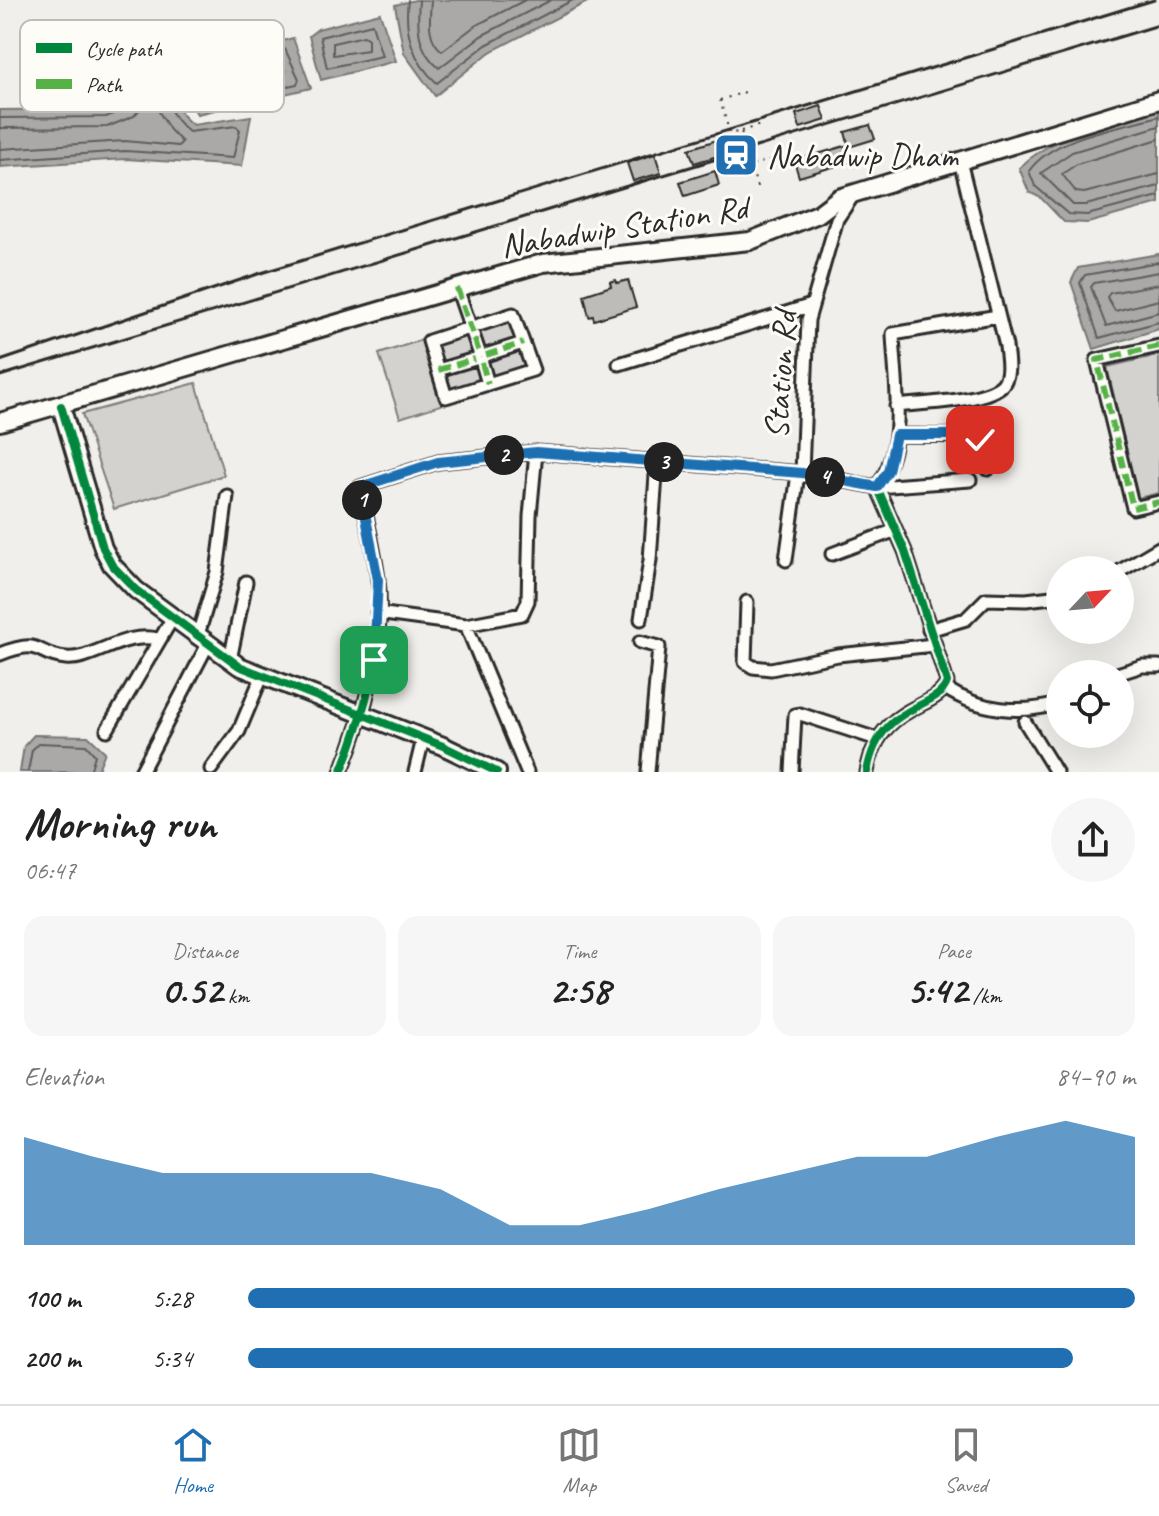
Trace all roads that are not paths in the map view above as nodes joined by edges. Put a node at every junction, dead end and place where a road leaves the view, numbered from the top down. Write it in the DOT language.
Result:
graph roads {
  1 [pos="1159,100"];
  2 [pos="960,161"];
  3 [pos="854,193"];
  4 [pos="457,288"];
  5 [pos="812,305"];
  6 [pos="998,316"];
  7 [pos="470,328"];
  8 [pos="523,343"];
  9 [pos="1159,346"];
  10 [pos="481,357"];
  11 [pos="619,364"];
  12 [pos="438,370"];
  13 [pos="488,384"];
  14 [pos="61,406"];
  15 [pos="896,406"];
  16 [pos="0,422"];
  17 [pos="896,435"];
  18 [pos="536,452"];
  19 [pos="657,461"];
  20 [pos="988,469"];
  21 [pos="802,473"];
  22 [pos="970,480"];
  23 [pos="877,487"];
  24 [pos="227,496"];
  25 [pos="1159,502"];
  26 [pos="896,530"];
  27 [pos="1159,548"];
  28 [pos="832,554"];
  29 [pos="786,560"];
  30 [pos="1134,563"];
  31 [pos="246,582"];
  32 [pos="1046,598"];
  33 [pos="747,602"];
  34 [pos="377,613"];
  35 [pos="172,619"];
  36 [pos="641,619"];
  37 [pos="466,625"];
  38 [pos="929,630"];
  39 [pos="158,639"];
  40 [pos="202,641"];
  41 [pos="640,642"];
  42 [pos="934,645"];
  43 [pos="0,654"];
  44 [pos="230,660"];
  45 [pos="1159,666"];
  46 [pos="1134,669"];
  47 [pos="262,676"];
  48 [pos="945,688"];
  49 [pos="1046,707"];
  50 [pos="362,716"];
  51 [pos="1025,722"];
  52 [pos="107,730"];
  53 [pos="423,739"];
  54 [pos="877,739"];
  55 [pos="211,769"];
  56 [pos="141,772"];
  57 [pos="341,772"];
  58 [pos="415,772"];
  59 [pos="497,772"];
  60 [pos="527,772"];
  61 [pos="648,772"];
  62 [pos="792,772"];
  63 [pos="867,772"];
  64 [pos="1056,772"];
  1 -- 2 [label="main road, Nabadwip Station Rd"];
  2 -- 3 [label="main road, Nabadwip Station Rd"];
  2 -- 6 [label="street"];
  3 -- 4 [label="main road, Nabadwip Station Rd"];
  3 -- 5 [label="street, Station Rd"];
  4 -- 7 [label="street"];
  4 -- 14 [label="main road, Nabadwip Station Rd"];
  5 -- 11 [label="street"];
  5 -- 21 [label="street, Station Rd"];
  6 -- 15 [label="street"];
  6 -- 15 [label="street"];
  7 -- 8 [label="street"];
  7 -- 10 [label="street"];
  7 -- 12 [label="street"];
  8 -- 10 [label="street"];
  8 -- 13 [label="street"];
  9 -- 25 [label="street"];
  10 -- 12 [label="street"];
  10 -- 13 [label="street"];
  12 -- 13 [label="street"];
  14 -- 16 [label="main road, Nabadwip Station Rd"];
  14 -- 35 [label="main road"];
  15 -- 17 [label="street"];
  17 -- 20 [label="street"];
  17 -- 23 [label="street"];
  18 -- 19 [label="street"];
  18 -- 34 [label="street"];
  18 -- 37 [label="street"];
  19 -- 21 [label="street"];
  19 -- 36 [label="street"];
  21 -- 23 [label="street"];
  21 -- 29 [label="street, Station Rd"];
  22 -- 23 [label="street"];
  23 -- 26 [label="street"];
  24 -- 40 [label="street"];
  26 -- 28 [label="street"];
  26 -- 38 [label="street"];
  27 -- 30 [label="street"];
  31 -- 44 [label="street"];
  32 -- 38 [label="street"];
  33 -- 42 [label="street"];
  34 -- 37 [label="street"];
  34 -- 50 [label="street"];
  35 -- 39 [label="street"];
  35 -- 40 [label="main road"];
  37 -- 60 [label="street"];
  38 -- 42 [label="street"];
  39 -- 43 [label="street"];
  39 -- 52 [label="street"];
  40 -- 44 [label="main road"];
  40 -- 56 [label="street"];
  41 -- 61 [label="street"];
  42 -- 48 [label="street"];
  44 -- 47 [label="main road"];
  45 -- 46 [label="street"];
  47 -- 50 [label="main road"];
  47 -- 55 [label="street"];
  48 -- 49 [label="street"];
  48 -- 54 [label="street"];
  50 -- 53 [label="main road"];
  50 -- 57 [label="street"];
  51 -- 64 [label="street"];
  53 -- 58 [label="street"];
  53 -- 59 [label="main road"];
  54 -- 62 [label="street"];
  54 -- 63 [label="street"];
}
